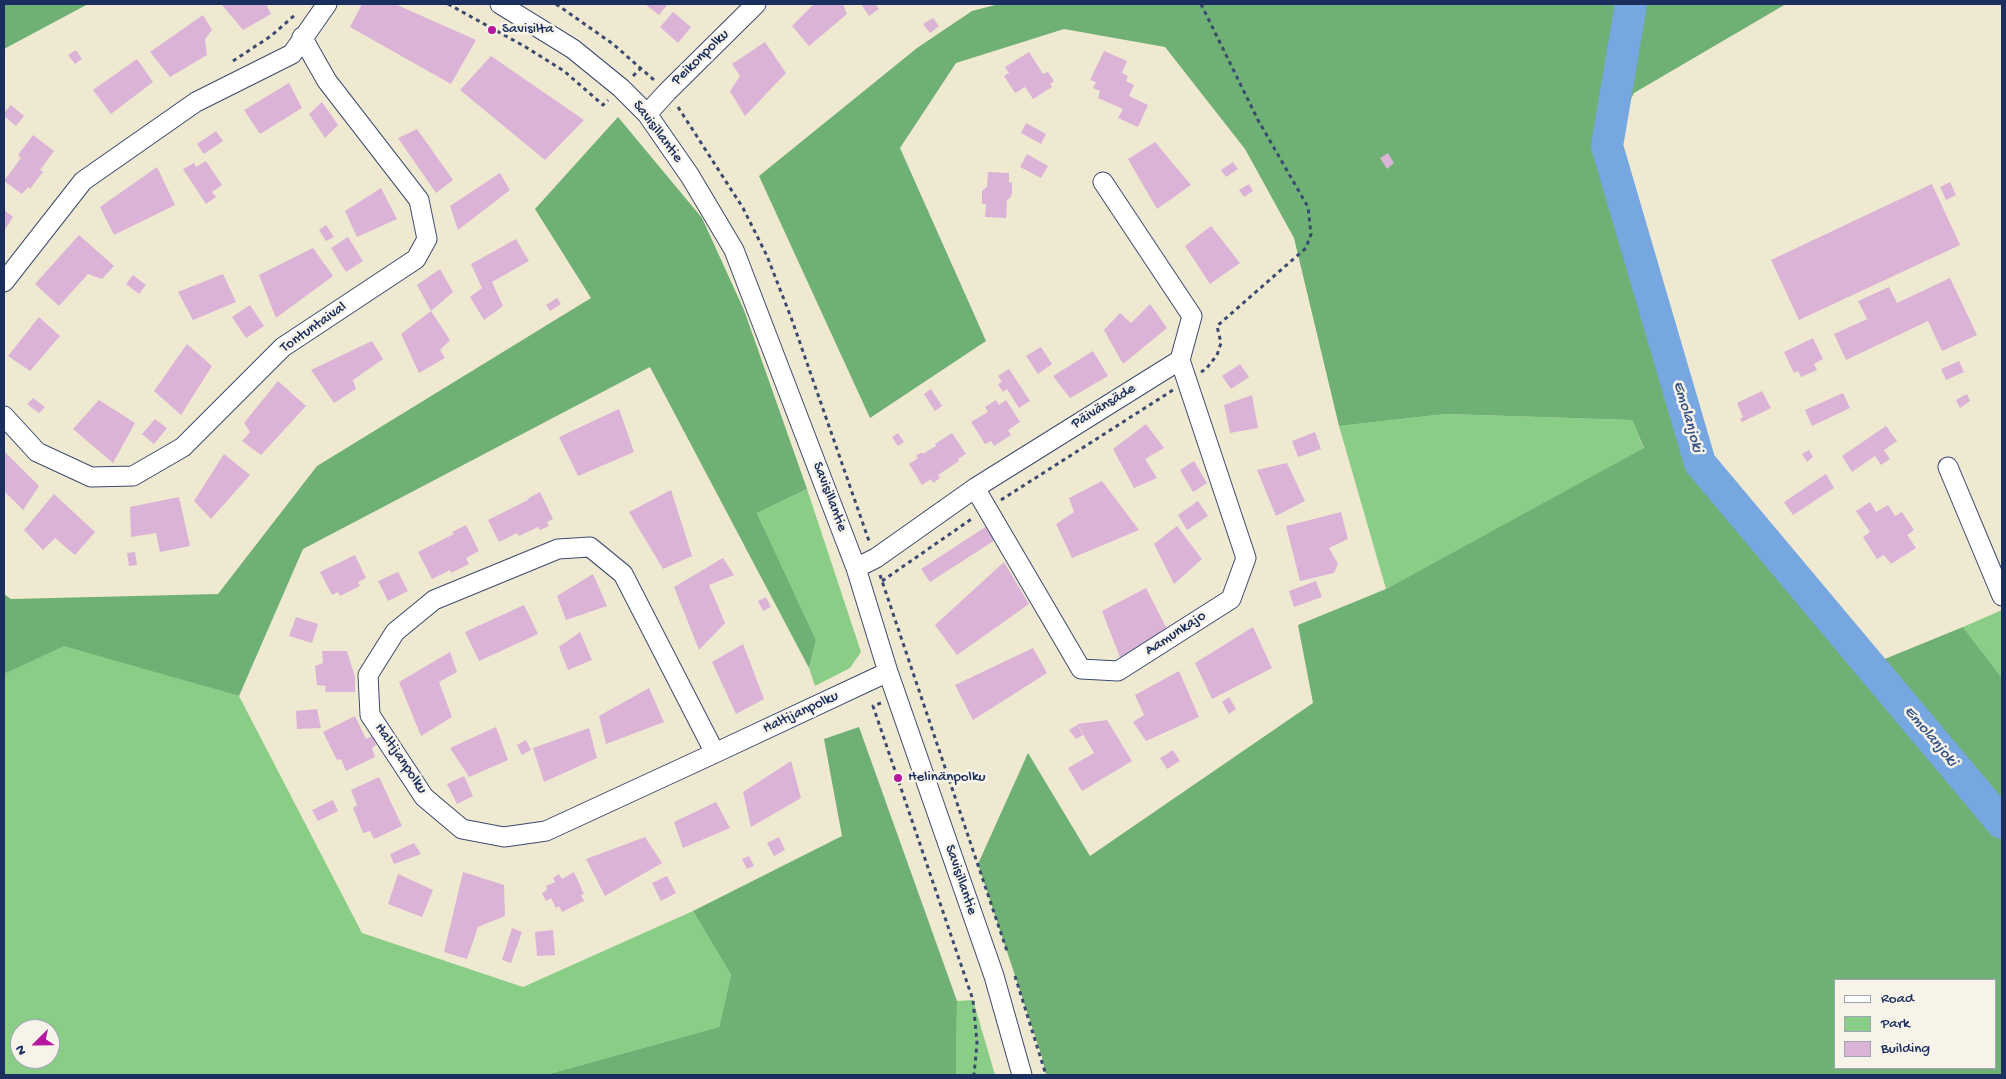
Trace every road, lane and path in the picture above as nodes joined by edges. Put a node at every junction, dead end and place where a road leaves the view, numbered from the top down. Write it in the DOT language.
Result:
graph roads {
  1 [pos="327,4"];
  2 [pos="448,4"];
  3 [pos="500,4"];
  4 [pos="756,4"];
  5 [pos="1201,4"];
  6 [pos="302,37"];
  7 [pos="603,105"];
  8 [pos="647,114"];
  9 [pos="1103,182"];
  10 [pos="4,282"];
  11 [pos="1180,360"];
  12 [pos="1187,381"];
  13 [pos="4,416"];
  14 [pos="1948,467"];
  15 [pos="975,488"];
  16 [pos="986,509"];
  17 [pos="856,568"];
  18 [pos="882,581"];
  19 [pos="2002,596"];
  20 [pos="888,672"];
  21 [pos="919,688"];
  22 [pos="874,706"];
  23 [pos="715,753"];
  24 [pos="1008,956"];
  25 [pos="1014,974"];
  26 [pos="974,1075"];
  27 [pos="1022,1075"];
  28 [pos="1046,1075"];
  1 -- 6 [label="street"];
  2 -- 7 [label="path"];
  3 -- 8 [label="street, Savisillantie"];
  4 -- 8 [label="street, Peikonpolku"];
  5 -- 12 [label="path"];
  6 -- 10 [label="street"];
  6 -- 13 [label="street, Tontuntaival"];
  8 -- 17 [label="street, Savisillantie"];
  9 -- 11 [label="street"];
  11 -- 12 [label="street, Aamunkajo"];
  11 -- 15 [label="street, Päivänsäde"];
  12 -- 16 [label="path"];
  12 -- 16 [label="street, Aamunkajo"];
  14 -- 19 [label="street"];
  15 -- 16 [label="street, Aamunkajo"];
  15 -- 17 [label="street, Päivänsäde"];
  16 -- 18 [label="path"];
  17 -- 20 [label="street, Savisillantie"];
  20 -- 23 [label="street, Haltijanpolku"];
  20 -- 27 [label="street, Savisillantie"];
  21 -- 24 [label="path"];
  22 -- 26 [label="path"];
  23 -- 23 [label="street, Haltijanpolku"];
  25 -- 28 [label="path"];
}
